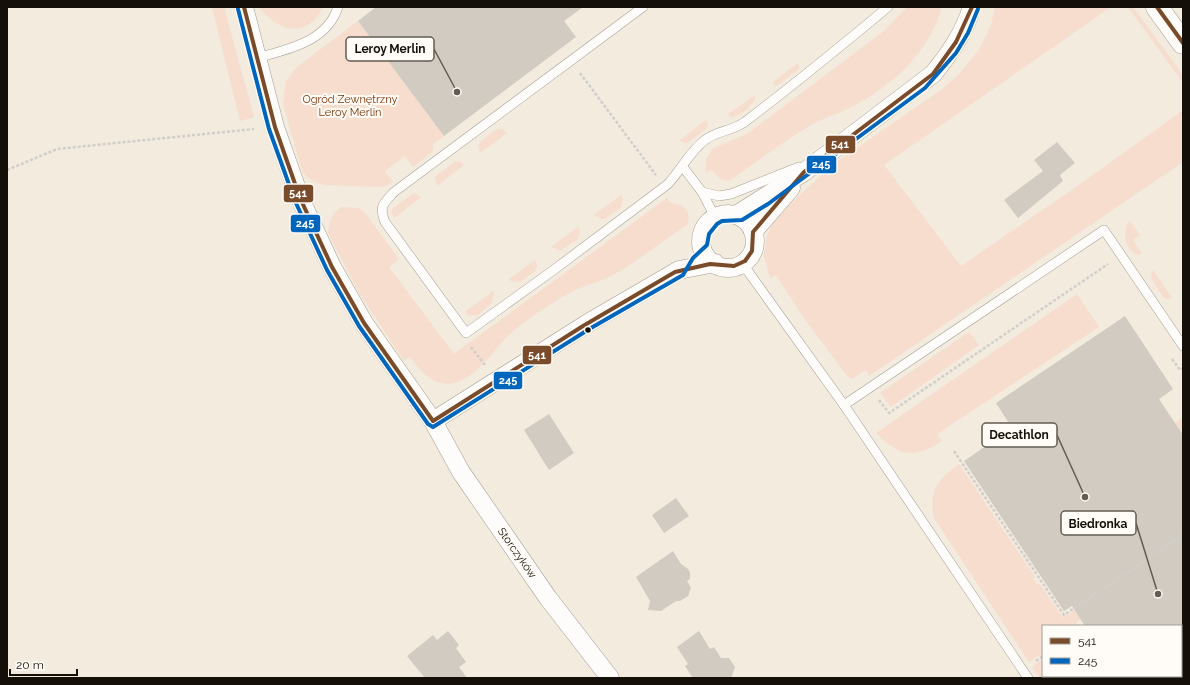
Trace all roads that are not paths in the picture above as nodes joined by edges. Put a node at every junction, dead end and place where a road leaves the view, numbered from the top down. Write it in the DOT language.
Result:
graph roads {
  1 [pos="244,7"];
  2 [pos="338,7"];
  3 [pos="643,7"];
  4 [pos="888,7"];
  5 [pos="972,7"];
  6 [pos="1158,7"];
  7 [pos="1183,43"];
  8 [pos="257,58"];
  9 [pos="821,158"];
  10 [pos="683,167"];
  11 [pos="804,172"];
  12 [pos="702,192"];
  13 [pos="736,215"];
  14 [pos="715,217"];
  15 [pos="754,232"];
  16 [pos="702,242"];
  17 [pos="714,263"];
  18 [pos="742,264"];
  19 [pos="679,270"];
  20 [pos="1183,346"];
  21 [pos="844,405"];
  22 [pos="432,421"];
  23 [pos="610,678"];
  24 [pos="1028,678"];
  1 -- 8 [label="street, Storczyków"];
  2 -- 8 [label="lane"];
  3 -- 10 [label="lane"];
  4 -- 10 [label="lane"];
  5 -- 9 [label="street"];
  6 -- 7 [label="main road"];
  8 -- 22 [label="street, Storczyków"];
  9 -- 11 [label="street"];
  9 -- 12 [label="lane"];
  10 -- 12 [label="lane"];
  11 -- 13 [label="street"];
  11 -- 15 [label="street"];
  12 -- 14 [label="lane"];
  13 -- 14 [label="street"];
  13 -- 15 [label="street"];
  14 -- 16 [label="street"];
  15 -- 18 [label="street"];
  16 -- 17 [label="street"];
  16 -- 19 [label="street"];
  17 -- 18 [label="street"];
  17 -- 19 [label="street"];
  18 -- 21 [label="lane"];
  19 -- 22 [label="street"];
  20 -- 21 [label="lane"];
  21 -- 24 [label="lane"];
  22 -- 23 [label="street, Storczyków"];
}
